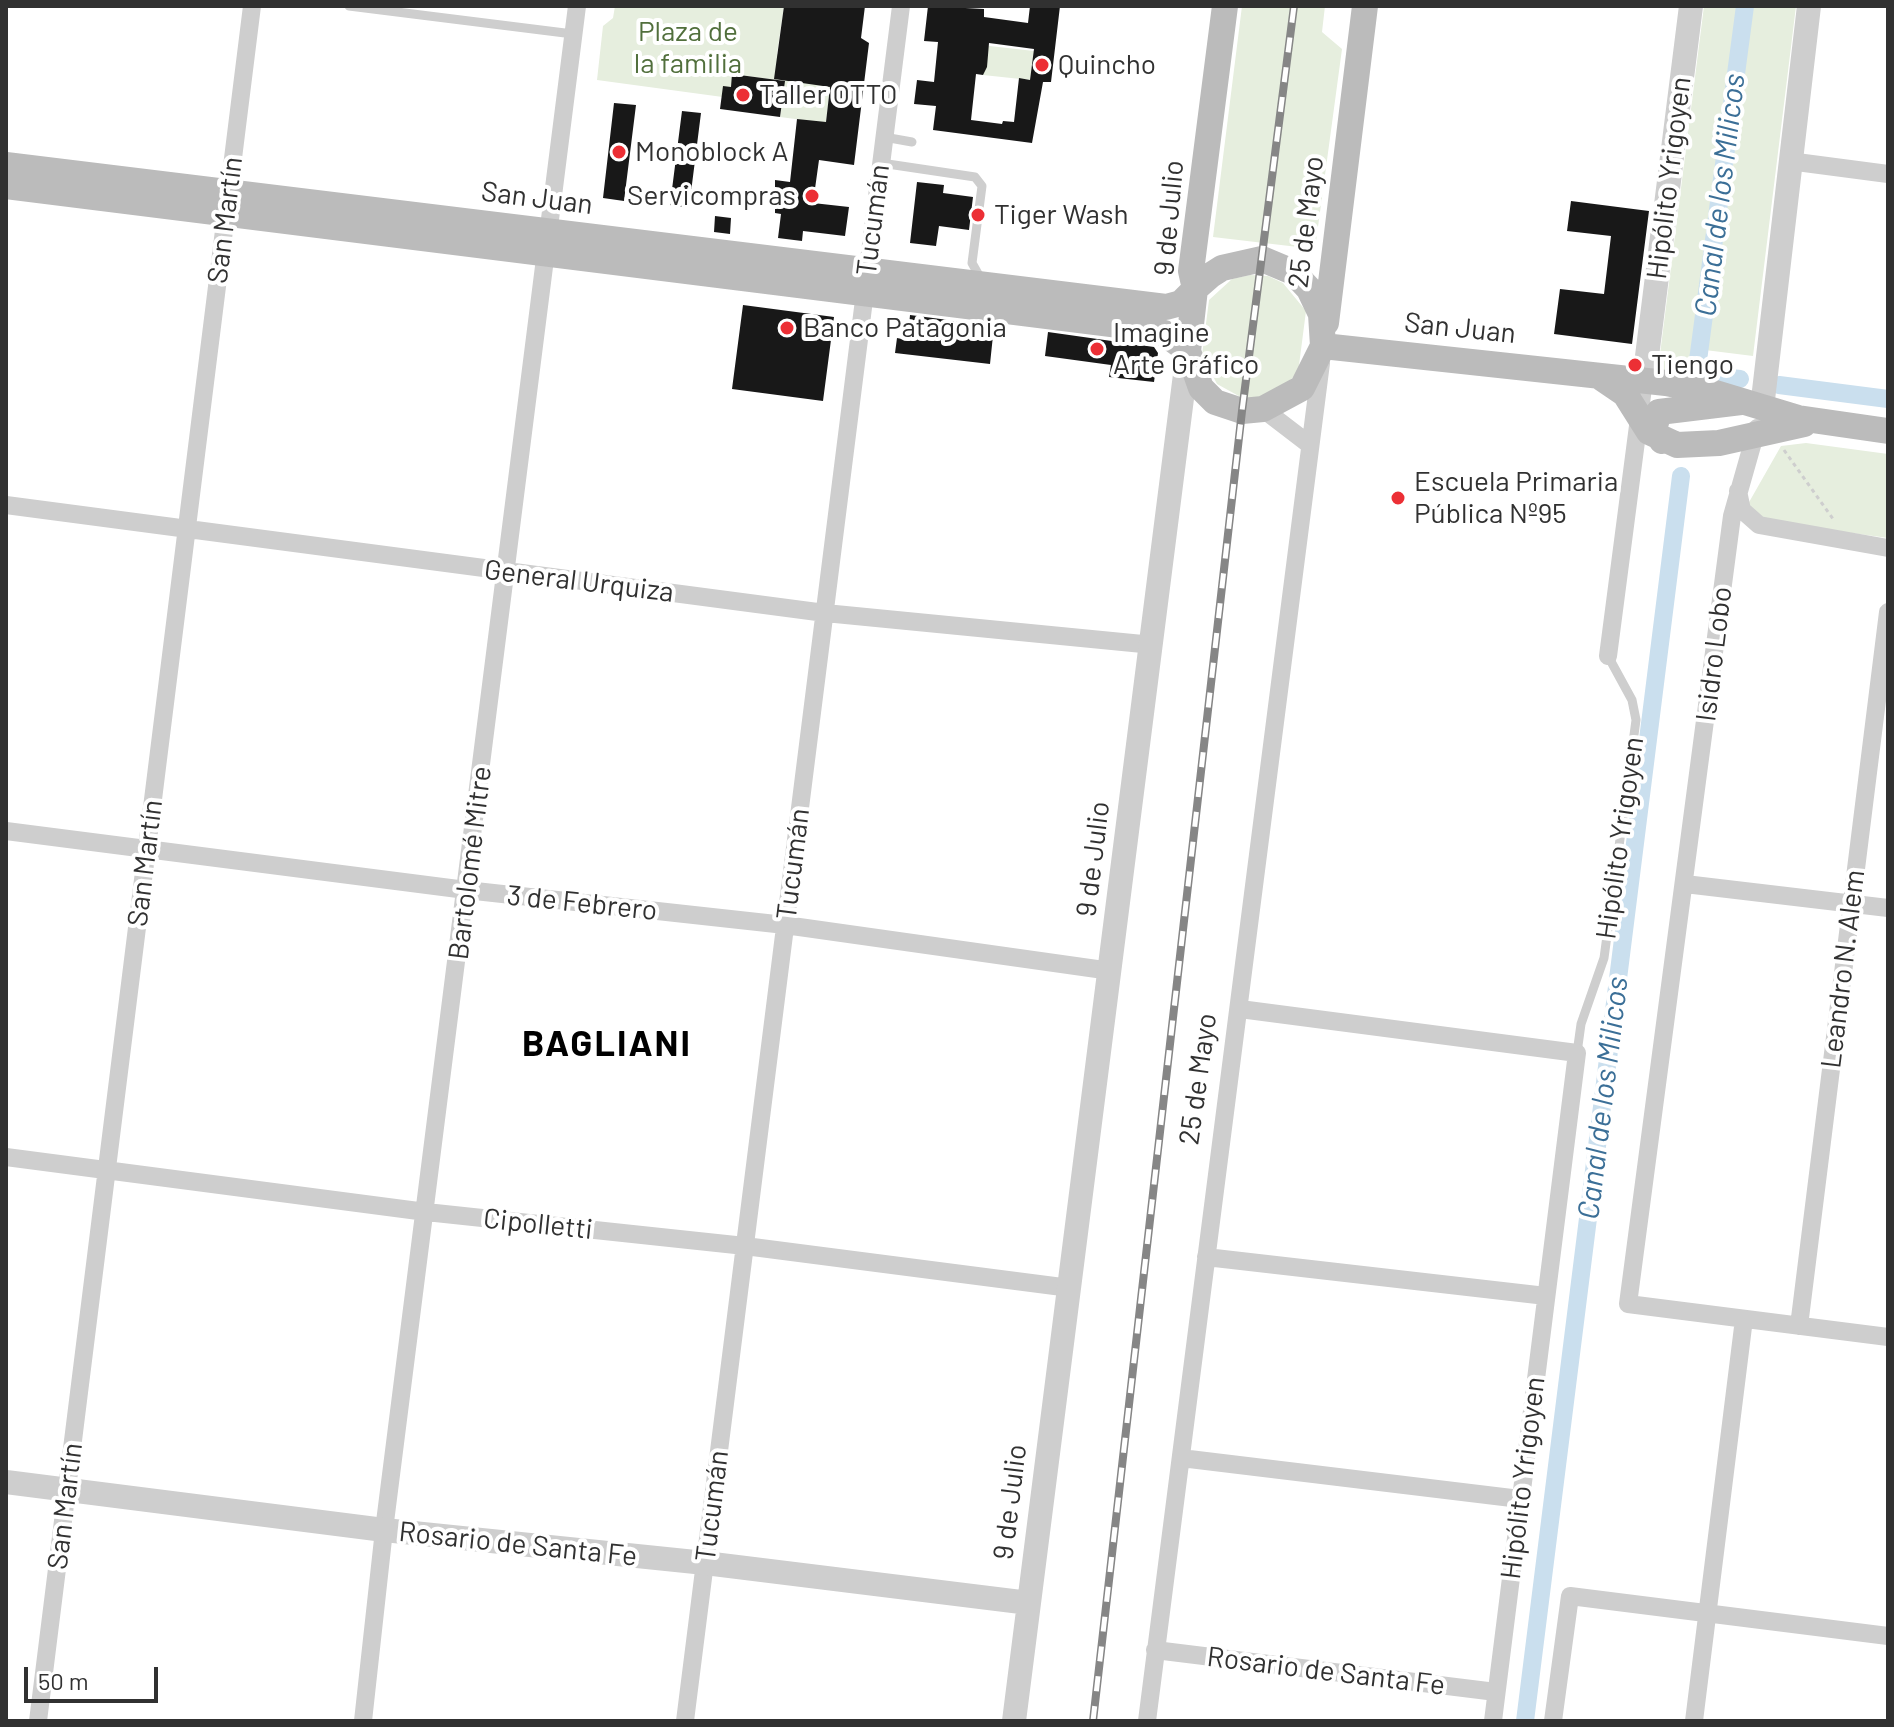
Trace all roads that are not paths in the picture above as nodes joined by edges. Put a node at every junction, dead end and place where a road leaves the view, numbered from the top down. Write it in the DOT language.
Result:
graph roads {
  1 [pos="252,6"];
  2 [pos="349,6"];
  3 [pos="577,6"];
  4 [pos="901,6"];
  5 [pos="1225,6"];
  6 [pos="1365,6"];
  7 [pos="1691,6"];
  8 [pos="1809,6"];
  9 [pos="573,34"];
  10 [pos="884,137"];
  11 [pos="912,142"];
  12 [pos="1789,161"];
  13 [pos="881,163"];
  14 [pos="6,165"];
  15 [pos="1888,174"];
  16 [pos="6,186"];
  17 [pos="227,202"];
  18 [pos="546,242"];
  19 [pos="865,280"];
  20 [pos="985,285"];
  21 [pos="1195,289"];
  22 [pos="1323,346"];
  23 [pos="1188,351"];
  24 [pos="1590,372"];
  25 [pos="1644,380"];
  26 [pos="1753,405"];
  27 [pos="1263,409"];
  28 [pos="1639,420"];
  29 [pos="1819,422"];
  30 [pos="1888,431"];
  31 [pos="1756,435"];
  32 [pos="1662,441"];
  33 [pos="1310,445"];
  34 [pos="1738,491"];
  35 [pos="6,505"];
  36 [pos="187,528"];
  37 [pos="1888,548"];
  38 [pos="506,572"];
  39 [pos="1888,612"];
  40 [pos="825,613"];
  41 [pos="1153,645"];
  42 [pos="1608,656"];
  43 [pos="6,831"];
  44 [pos="146,851"];
  45 [pos="1685,884"];
  46 [pos="466,890"];
  47 [pos="1851,904"];
  48 [pos="1888,908"];
  49 [pos="785,925"];
  50 [pos="1111,971"];
  51 [pos="1240,1009"];
  52 [pos="1577,1053"];
  53 [pos="6,1157"];
  54 [pos="105,1170"];
  55 [pos="426,1212"];
  56 [pos="745,1246"];
  57 [pos="1206,1257"];
  58 [pos="1070,1288"];
  59 [pos="1546,1296"];
  60 [pos="1744,1319"];
  61 [pos="1799,1326"];
  62 [pos="1888,1337"];
  63 [pos="1181,1458"];
  64 [pos="6,1482"];
  65 [pos="67,1490"];
  66 [pos="1520,1499"];
  67 [pos="384,1530"];
  68 [pos="705,1563"];
  69 [pos="1029,1603"];
  70 [pos="1708,1613"];
  71 [pos="1888,1636"];
  72 [pos="1155,1650"];
  73 [pos="1496,1692"];
  74 [pos="38,1721"];
  75 [pos="363,1721"];
  76 [pos="685,1721"];
  77 [pos="1014,1721"];
  78 [pos="1147,1721"];
  79 [pos="1493,1721"];
  80 [pos="1553,1721"];
  81 [pos="1694,1721"];
  1 -- 17 [label="street, San Martín"];
  2 -- 9 [label="lane"];
  3 -- 9 [label="street, Bartolomé Mitre"];
  4 -- 10 [label="street, Tucumán"];
  5 -- 21 [label="main road, 9 de Julio"];
  6 -- 22 [label="main road, 25 de Mayo"];
  7 -- 25 [label="street, Hipólito Yrigoyen"];
  8 -- 12 [label="street, Isidro Lobo"];
  9 -- 18 [label="street, Bartolomé Mitre"];
  10 -- 11 [label="lane"];
  10 -- 13 [label="street, Tucumán"];
  12 -- 15 [label="street"];
  12 -- 26 [label="street, Isidro Lobo"];
  13 -- 19 [label="street, Tucumán"];
  13 -- 20 [label="lane"];
  14 -- 17 [label="main road, San Juan"];
  16 -- 17 [label="main road, San Juan"];
  17 -- 18 [label="main road, San Juan"];
  17 -- 36 [label="street, San Martín"];
  18 -- 19 [label="main road, San Juan"];
  18 -- 38 [label="street, Bartolomé Mitre"];
  19 -- 20 [label="main road, San Juan"];
  19 -- 23 [label="main road, San Juan"];
  19 -- 40 [label="street, Tucumán"];
  20 -- 21 [label="main road, San Juan"];
  21 -- 22 [label="main road, San Juan"];
  21 -- 23 [label="main road, 9 de Julio"];
  22 -- 24 [label="main road, San Juan"];
  22 -- 27 [label="main road"];
  22 -- 33 [label="street, 25 de Mayo"];
  23 -- 27 [label="main road"];
  23 -- 41 [label="street, 9 de Julio"];
  24 -- 25 [label="main road, San Juan"];
  24 -- 28 [label="main road, San Juan"];
  25 -- 26 [label="main road, San Juan"];
  25 -- 28 [label="street, Hipólito Yrigoyen"];
  26 -- 29 [label="main road, San Juan"];
  26 -- 31 [label="street, Isidro Lobo"];
  26 -- 32 [label="main road"];
  27 -- 33 [label="street"];
  28 -- 32 [label="main road, San Juan"];
  28 -- 42 [label="street, Hipólito Yrigoyen"];
  29 -- 30 [label="main road, San Juan"];
  29 -- 31 [label="main road, San Juan"];
  31 -- 32 [label="main road, San Juan"];
  31 -- 34 [label="street, Isidro Lobo"];
  33 -- 51 [label="street, 25 de Mayo"];
  34 -- 37 [label="street"];
  34 -- 45 [label="street, Isidro Lobo"];
  35 -- 36 [label="street, General Urquiza"];
  36 -- 38 [label="street, General Urquiza"];
  36 -- 44 [label="street, San Martín"];
  38 -- 40 [label="street, General Urquiza"];
  38 -- 46 [label="street, Bartolomé Mitre"];
  39 -- 47 [label="street, Leandro N. Alem"];
  40 -- 41 [label="street, General Urquiza"];
  40 -- 49 [label="street, Tucumán"];
  41 -- 50 [label="street, 9 de Julio"];
  42 -- 52 [label="lane, Hipólito Yrigoyen"];
  43 -- 44 [label="street, 3 de Febrero"];
  44 -- 46 [label="street, 3 de Febrero"];
  44 -- 54 [label="street, San Martín"];
  45 -- 47 [label="street"];
  45 -- 60 [label="street, Isidro Lobo"];
  46 -- 49 [label="street, 3 de Febrero"];
  46 -- 55 [label="street, Bartolomé Mitre"];
  47 -- 48 [label="street"];
  47 -- 61 [label="street, Leandro N. Alem"];
  49 -- 50 [label="street, 3 de Febrero"];
  49 -- 56 [label="street, Tucumán"];
  50 -- 58 [label="street, 9 de Julio"];
  51 -- 52 [label="street"];
  51 -- 57 [label="street, 25 de Mayo"];
  52 -- 59 [label="street, Hipólito Yrigoyen"];
  53 -- 54 [label="street, Cipolletti"];
  54 -- 55 [label="street, Cipolletti"];
  54 -- 65 [label="street, San Martín"];
  55 -- 56 [label="street, Cipolletti"];
  55 -- 67 [label="street, Bartolomé Mitre"];
  56 -- 58 [label="street, Cipolletti"];
  56 -- 68 [label="street, Tucumán"];
  57 -- 59 [label="street"];
  57 -- 63 [label="street, 25 de Mayo"];
  58 -- 69 [label="street, 9 de Julio"];
  59 -- 66 [label="street, Hipólito Yrigoyen"];
  60 -- 61 [label="street"];
  60 -- 70 [label="street"];
  61 -- 62 [label="street"];
  63 -- 66 [label="street"];
  63 -- 72 [label="street, 25 de Mayo"];
  64 -- 65 [label="street, Rosario de Santa Fe"];
  65 -- 67 [label="street, Rosario de Santa Fe"];
  65 -- 74 [label="street, San Martín"];
  66 -- 73 [label="street, Hipólito Yrigoyen"];
  67 -- 68 [label="street, Rosario de Santa Fe"];
  67 -- 75 [label="street, Bartolomé Mitre"];
  68 -- 69 [label="street, Rosario de Santa Fe"];
  68 -- 76 [label="street, Tucumán"];
  69 -- 77 [label="street, 9 de Julio"];
  70 -- 71 [label="street"];
  70 -- 80 [label="street"];
  70 -- 81 [label="street"];
  72 -- 73 [label="street, Rosario de Santa Fe"];
  72 -- 78 [label="street, 25 de Mayo"];
  73 -- 79 [label="street, Hipólito Yrigoyen"];
}
